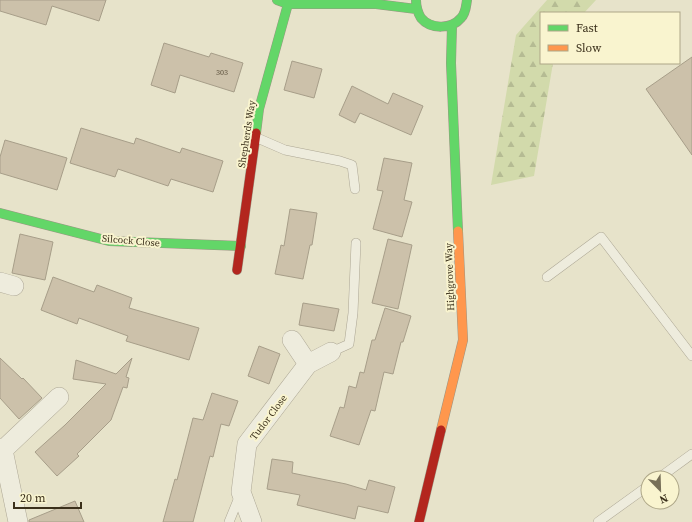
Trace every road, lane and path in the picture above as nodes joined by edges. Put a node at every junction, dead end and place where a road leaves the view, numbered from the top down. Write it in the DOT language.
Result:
graph roads {
  1 [pos="277,0"];
  2 [pos="467,0"];
  3 [pos="288,4"];
  4 [pos="416,4"];
  5 [pos="452,25"];
  6 [pos="255,137"];
  7 [pos="355,189"];
  8 [pos="0,213"];
  9 [pos="356,243"];
  10 [pos="242,246"];
  11 [pos="237,270"];
  12 [pos="547,277"];
  13 [pos="292,340"];
  14 [pos="331,352"];
  15 [pos="692,356"];
  16 [pos="308,364"];
  17 [pos="59,397"];
  18 [pos="1,449"];
  19 [pos="692,454"];
  20 [pos="670,470"];
  21 [pos="241,492"];
  22 [pos="640,492"];
  23 [pos="18,522"];
  24 [pos="229,522"];
  25 [pos="252,522"];
  26 [pos="419,522"];
  27 [pos="598,522"];
  1 -- 3 [label="street"];
  2 -- 5 [label="street"];
  3 -- 4 [label="street"];
  3 -- 6 [label="street, Shepherds Way"];
  4 -- 5 [label="street"];
  5 -- 26 [label="street, Highgrove Way"];
  6 -- 7 [label="lane"];
  6 -- 10 [label="street, Shepherds Way"];
  8 -- 10 [label="street, Silcock Close"];
  9 -- 14 [label="lane"];
  10 -- 11 [label="street, Shepherds Way"];
  12 -- 15 [label="lane"];
  13 -- 16 [label="street"];
  14 -- 16 [label="street, Tudor Close"];
  16 -- 21 [label="street, Tudor Close"];
  17 -- 18 [label="street"];
  18 -- 23 [label="street"];
  19 -- 20 [label="lane"];
  21 -- 24 [label="lane"];
  21 -- 25 [label="street, Tudor Close"];
  22 -- 27 [label="lane"];
}
